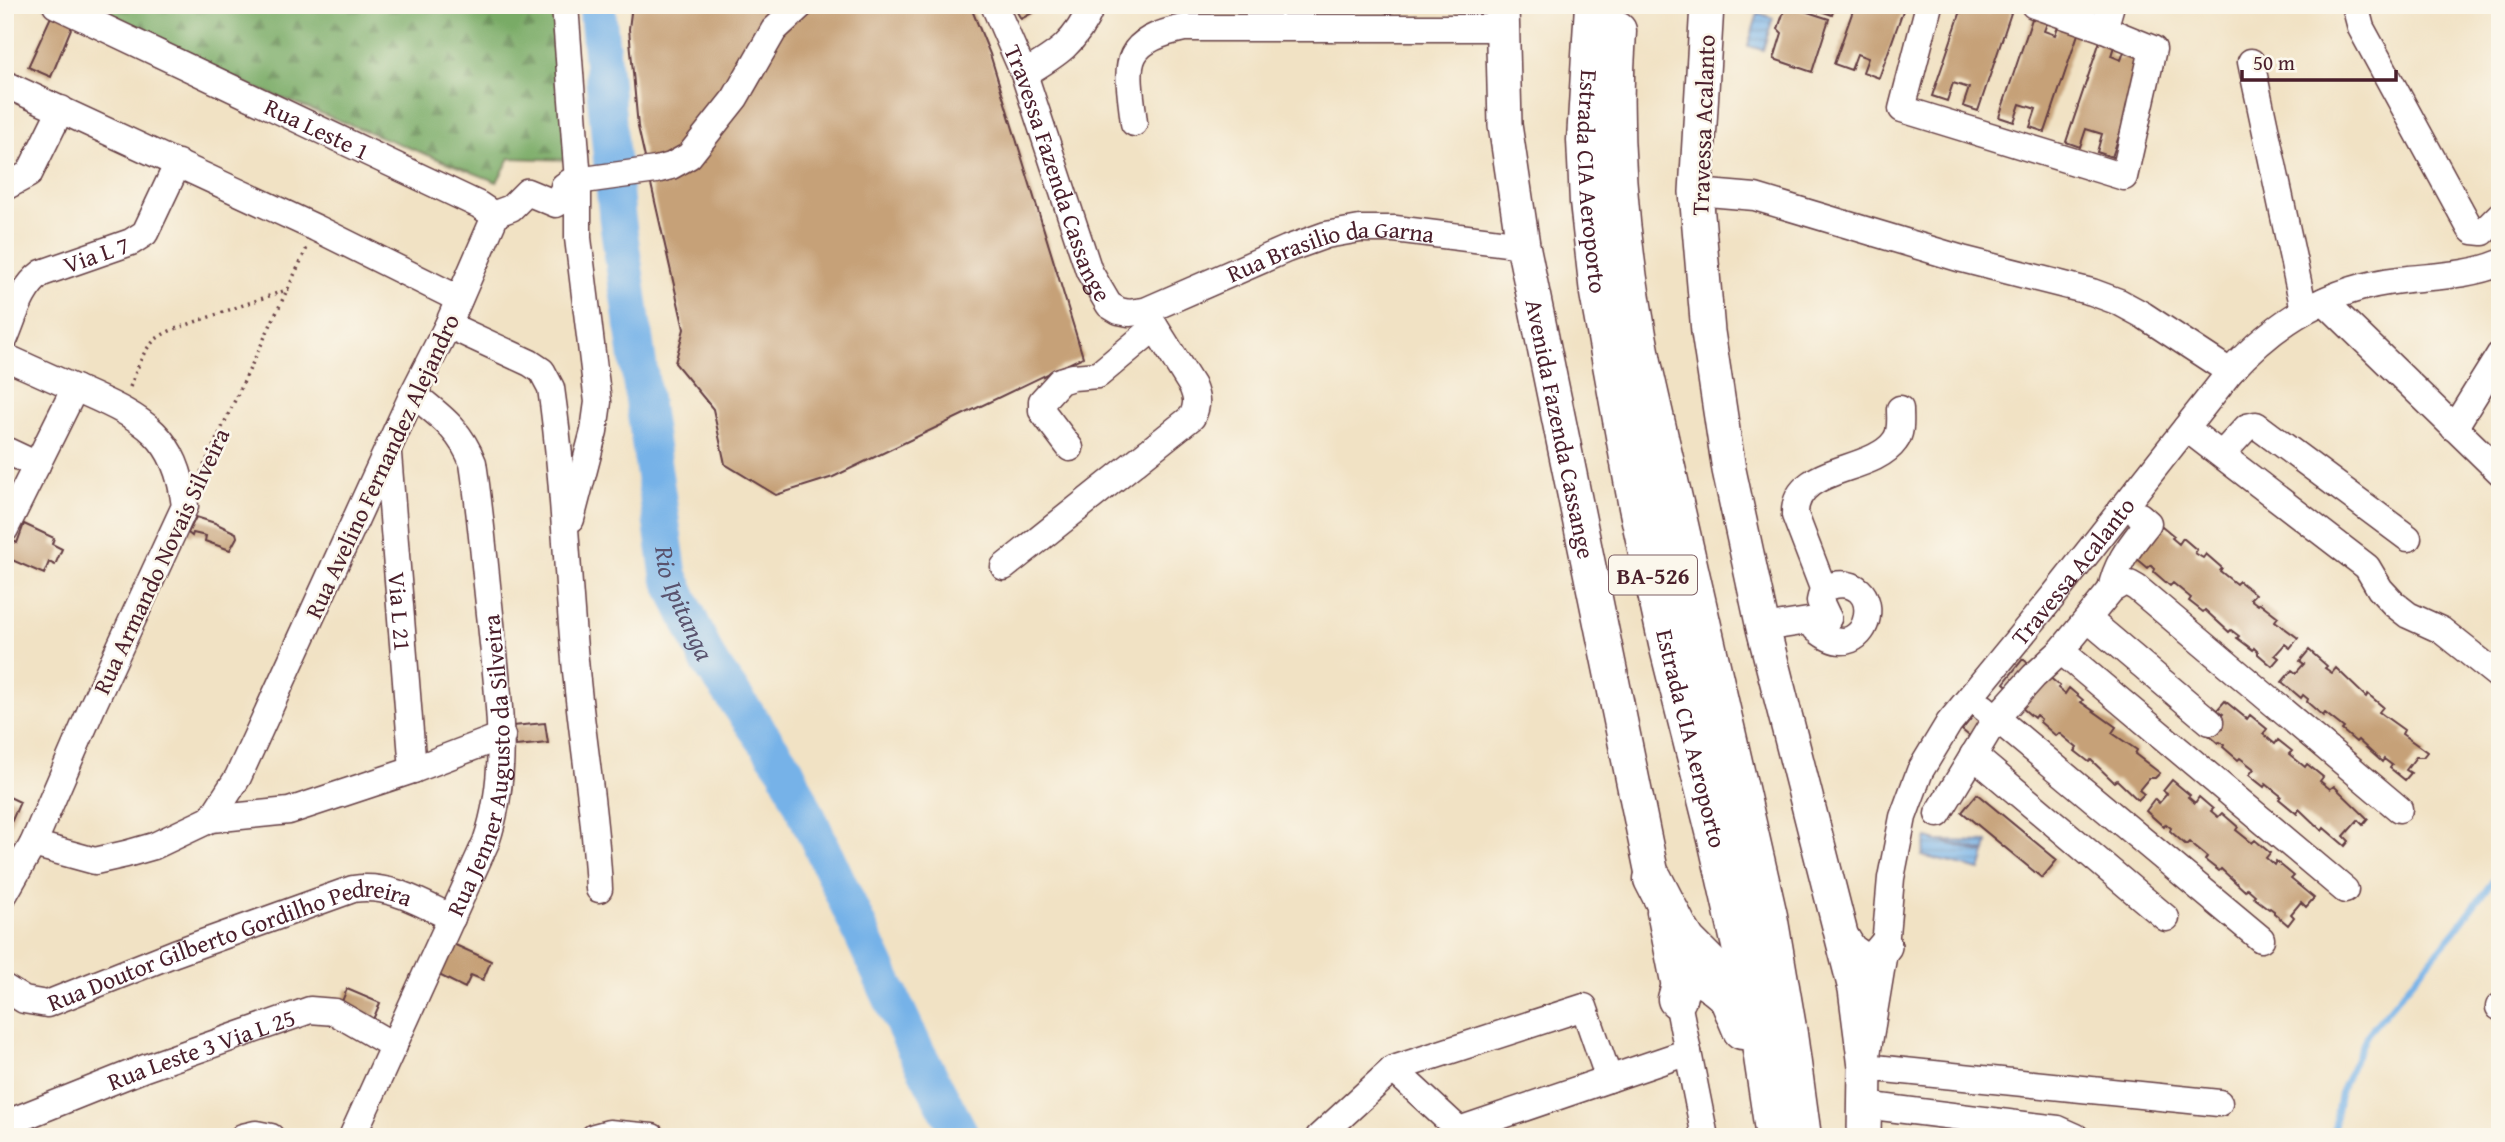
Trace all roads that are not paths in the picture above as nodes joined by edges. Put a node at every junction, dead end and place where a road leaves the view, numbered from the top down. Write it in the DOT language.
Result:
graph roads {
  1 [pos="56,5"];
  2 [pos="565,5"];
  3 [pos="801,5"];
  4 [pos="994,5"];
  5 [pos="1092,5"];
  6 [pos="1594,5"];
  7 [pos="1619,5"];
  8 [pos="1707,5"];
  9 [pos="1929,5"];
  10 [pos="2034,5"];
  11 [pos="2355,5"];
  12 [pos="1502,17"];
  13 [pos="2108,17"];
  14 [pos="2251,62"];
  15 [pos="1024,74"];
  16 [pos="5,84"];
  17 [pos="61,109"];
  18 [pos="1134,123"];
  19 [pos="178,163"];
  20 [pos="584,179"];
  21 [pos="5,187"];
  22 [pos="1696,192"];
  23 [pos="492,215"];
  24 [pos="2500,215"];
  25 [pos="1523,245"];
  26 [pos="2500,263"];
  27 [pos="459,299"];
  28 [pos="2321,307"];
  29 [pos="1150,319"];
  30 [pos="448,325"];
  31 [pos="5,338"];
  32 [pos="2500,354"];
  33 [pos="5,357"];
  34 [pos="2230,372"];
  35 [pos="75,388"];
  36 [pos="413,394"];
  37 [pos="1900,409"];
  38 [pos="2454,428"];
  39 [pos="2203,440"];
  40 [pos="1070,448"];
  41 [pos="5,450"];
  42 [pos="387,452"];
  43 [pos="37,465"];
  44 [pos="2500,472"];
  45 [pos="2140,516"];
  46 [pos="5,529"];
  47 [pos="567,530"];
  48 [pos="2408,538"];
  49 [pos="1004,567"];
  50 [pos="1823,588"];
  51 [pos="2111,590"];
  52 [pos="1828,618"];
  53 [pos="2089,620"];
  54 [pos="1763,628"];
  55 [pos="2061,651"];
  56 [pos="2500,677"];
  57 [pos="1971,697"];
  58 [pos="1996,718"];
  59 [pos="2210,722"];
  60 [pos="502,736"];
  61 [pos="1973,755"];
  62 [pos="413,770"];
  63 [pos="2399,809"];
  64 [pos="1938,814"];
  65 [pos="211,819"];
  66 [pos="33,844"];
  67 [pos="1653,879"];
  68 [pos="599,889"];
  69 [pos="2345,890"];
  70 [pos="5,893"];
  71 [pos="452,918"];
  72 [pos="2166,918"];
  73 [pos="2261,939"];
  74 [pos="1844,940"];
  75 [pos="1885,946"];
  76 [pos="5,988"];
  77 [pos="1728,998"];
  78 [pos="1677,999"];
  79 [pos="394,1046"];
  80 [pos="1688,1052"];
  81 [pos="1865,1067"];
  82 [pos="1392,1069"];
  83 [pos="1609,1079"];
  84 [pos="2219,1103"];
  85 [pos="1864,1121"];
  86 [pos="5,1124"];
  87 [pos="1336,1131"];
  88 [pos="1784,1132"];
  89 [pos="243,1137"];
  90 [pos="271,1137"];
  91 [pos="352,1137"];
  92 [pos="594,1137"];
  93 [pos="652,1137"];
  94 [pos="1705,1137"];
  95 [pos="2076,1137"];
  1 -- 23 [label="street, Rua Leste 1"];
  2 -- 20 [label="street"];
  3 -- 20 [label="street"];
  4 -- 15 [label="street, Travessa Fazenda Cassange"];
  5 -- 15 [label="street"];
  6 -- 88 [label="highway, Estrada CIA Aeroporto / BA-526"];
  7 -- 88 [label="highway, Estrada CIA Aeroporto / BA-526"];
  8 -- 22 [label="main road, Travessa Acalanto"];
  9 -- 13 [label="street"];
  10 -- 13 [label="street"];
  11 -- 24 [label="street"];
  12 -- 18 [label="street"];
  12 -- 25 [label="main road, Avenida Fazenda Cassange"];
  14 -- 28 [label="street"];
  15 -- 29 [label="street, Travessa Fazenda Cassange"];
  16 -- 17 [label="street, Rua Avelino Fernandez Alejandro"];
  17 -- 19 [label="street, Rua Avelino Fernandez Alejandro"];
  17 -- 21 [label="street"];
  19 -- 27 [label="street, Rua Avelino Fernandez Alejandro"];
  19 -- 31 [label="street, Via L 7"];
  20 -- 23 [label="street"];
  20 -- 47 [label="street"];
  22 -- 34 [label="street"];
  22 -- 54 [label="main road, Travessa Acalanto"];
  23 -- 27 [label="street"];
  25 -- 29 [label="street, Rua Brasilio da Garna"];
  25 -- 67 [label="main road, Avenida Fazenda Cassange"];
  26 -- 28 [label="street, Travessa Acalanto"];
  27 -- 30 [label="street, Rua Avelino Fernandez Alejandro"];
  28 -- 34 [label="street, Travessa Acalanto"];
  28 -- 38 [label="street"];
  29 -- 40 [label="street"];
  29 -- 49 [label="street"];
  30 -- 36 [label="street, Rua Avelino Fernandez Alejandro"];
  30 -- 47 [label="street"];
  32 -- 38 [label="street"];
  33 -- 35 [label="street"];
  34 -- 39 [label="street, Travessa Acalanto"];
  35 -- 43 [label="street"];
  35 -- 66 [label="street, Rua Armando Novais Silveira"];
  36 -- 42 [label="street, Rua Avelino Fernandez Alejandro"];
  36 -- 60 [label="street, Rua Jenner Augusto da Silveira"];
  37 -- 50 [label="street"];
  38 -- 44 [label="street"];
  39 -- 48 [label="street"];
  39 -- 56 [label="street"];
  39 -- 57 [label="street, Travessa Acalanto"];
  41 -- 43 [label="street"];
  42 -- 62 [label="street, Via L 21"];
  42 -- 65 [label="street, Rua Avelino Fernandez Alejandro"];
  43 -- 46 [label="street"];
  45 -- 51 [label="street"];
  47 -- 68 [label="street"];
  50 -- 52 [label="street"];
  50 -- 52 [label="street"];
  51 -- 53 [label="street"];
  51 -- 63 [label="street"];
  52 -- 54 [label="street"];
  53 -- 55 [label="street"];
  53 -- 59 [label="street"];
  54 -- 74 [label="main road, Travessa Acalanto"];
  55 -- 58 [label="street"];
  55 -- 69 [label="street"];
  57 -- 58 [label="street"];
  57 -- 75 [label="street, Travessa Acalanto"];
  58 -- 61 [label="street"];
  58 -- 73 [label="street"];
  60 -- 62 [label="street"];
  60 -- 71 [label="street, Rua Jenner Augusto da Silveira"];
  61 -- 64 [label="street"];
  61 -- 72 [label="street"];
  62 -- 65 [label="street"];
  65 -- 66 [label="street"];
  66 -- 70 [label="street, Rua Armando Novais Silveira"];
  67 -- 77 [label="highway"];
  67 -- 78 [label="street, Avenida Fazenda Cassange"];
  71 -- 76 [label="street, Rua Doutor Gilberto Gordilho Pedreira"];
  71 -- 79 [label="street, Rua Jenner Augusto da Silveira"];
  74 -- 75 [label="main road"];
  74 -- 81 [label="main road, Travessa Acalanto"];
  75 -- 81 [label="street, Travessa Acalanto"];
  77 -- 78 [label="highway"];
  77 -- 88 [label="highway"];
  78 -- 80 [label="street, Avenida Fazenda Cassange"];
  79 -- 86 [label="street, Rua Leste 3 Via L 25"];
  79 -- 91 [label="street, Rua Jenner Augusto da Silveira"];
  80 -- 83 [label="street"];
  80 -- 94 [label="street, Avenida Fazenda Cassange"];
  81 -- 84 [label="street"];
  81 -- 85 [label="main road, Travessa Acalanto"];
  82 -- 83 [label="street"];
  82 -- 83 [label="street"];
  82 -- 87 [label="street"];
  85 -- 95 [label="street"];
  89 -- 90 [label="street"];
  92 -- 93 [label="street"];
}
